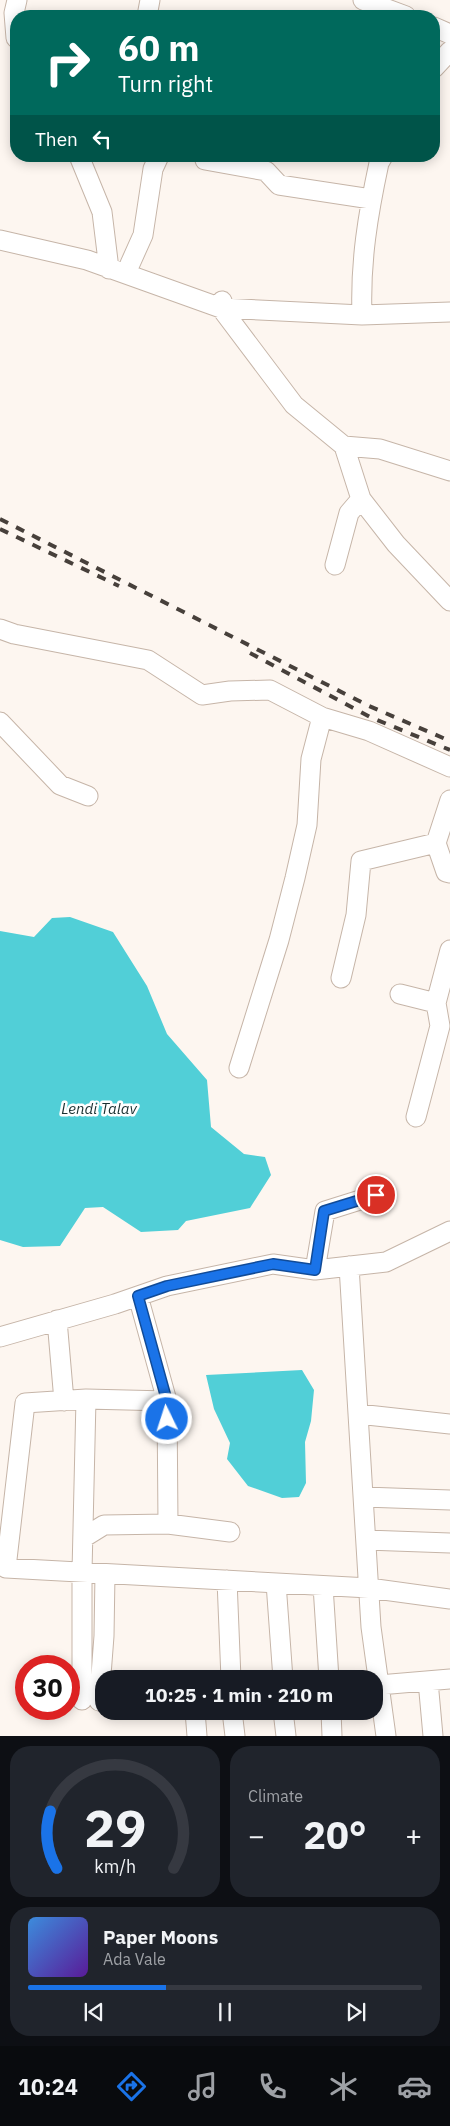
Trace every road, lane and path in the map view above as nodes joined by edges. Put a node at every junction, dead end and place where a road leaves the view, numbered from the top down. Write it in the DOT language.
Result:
graph roads {
  1 [pos="363,0"];
  2 [pos="390,10"];
  3 [pos="450,52"];
  4 [pos="440,62"];
  5 [pos="81,162"];
  6 [pos="157,162"];
  7 [pos="216,162"];
  8 [pos="380,162"];
  9 [pos="371,199"];
  10 [pos="7,237"];
  11 [pos="109,263"];
  12 [pos="130,264"];
  13 [pos="450,300"];
  14 [pos="222,302"];
  15 [pos="362,309"];
  16 [pos="450,312"];
  17 [pos="344,446"];
  18 [pos="450,470"];
  19 [pos="361,499"];
  20 [pos="335,565"];
  21 [pos="450,601"];
  22 [pos="0,629"];
  23 [pos="322,717"];
  24 [pos="0,722"];
  25 [pos="450,767"];
  26 [pos="88,796"];
  27 [pos="450,800"];
  28 [pos="436,843"];
  29 [pos="450,873"];
  30 [pos="450,950"];
  31 [pos="341,978"];
  32 [pos="400,994"];
  33 [pos="436,1003"];
  34 [pos="239,1068"];
  35 [pos="416,1117"];
  36 [pos="376,1195"];
  37 [pos="450,1231"];
  38 [pos="349,1266"];
  39 [pos="315,1270"];
  40 [pos="138,1296"];
  41 [pos="58,1320"];
  42 [pos="0,1337"];
  43 [pos="86,1400"];
  44 [pos="64,1401"];
  45 [pos="167,1401"];
  46 [pos="358,1414"];
  47 [pos="450,1424"];
  48 [pos="364,1497"];
  49 [pos="450,1500"];
  50 [pos="168,1524"];
  51 [pos="230,1532"];
  52 [pos="83,1538"];
  53 [pos="366,1540"];
  54 [pos="450,1543"];
  55 [pos="82,1572"];
  56 [pos="105,1574"];
  57 [pos="227,1580"];
  58 [pos="276,1583"];
  59 [pos="323,1586"];
  60 [pos="369,1588"];
  61 [pos="450,1600"];
  62 [pos="231,1670"];
  63 [pos="283,1670"];
  64 [pos="328,1670"];
  65 [pos="377,1670"];
  66 [pos="450,1679"];
  67 [pos="428,1681"];
  68 [pos="383,1685"];
  69 [pos="88,1700"];
  70 [pos="383,1714"];
  71 [pos="196,1720"];
  72 [pos="233,1720"];
  73 [pos="284,1720"];
  74 [pos="331,1720"];
  75 [pos="197,1736"];
  76 [pos="235,1736"];
  77 [pos="286,1736"];
  78 [pos="332,1736"];
  79 [pos="386,1736"];
  80 [pos="433,1736"];
  1 -- 2 [label="street"];
  3 -- 4 [label="street"];
  5 -- 11 [label="street"];
  6 -- 12 [label="street"];
  7 -- 9 [label="street"];
  8 -- 9 [label="street"];
  9 -- 15 [label="street"];
  10 -- 11 [label="street"];
  11 -- 12 [label="street"];
  11 -- 14 [label="street"];
  12 -- 14 [label="street"];
  13 -- 15 [label="street"];
  14 -- 15 [label="street"];
  14 -- 17 [label="street"];
  15 -- 16 [label="street"];
  17 -- 18 [label="street"];
  17 -- 19 [label="street"];
  19 -- 20 [label="street"];
  19 -- 21 [label="street"];
  22 -- 23 [label="street"];
  23 -- 25 [label="street"];
  23 -- 34 [label="street"];
  24 -- 26 [label="street"];
  27 -- 28 [label="street"];
  28 -- 29 [label="street"];
  28 -- 31 [label="street"];
  30 -- 33 [label="street"];
  32 -- 33 [label="street"];
  33 -- 35 [label="street"];
  36 -- 39 [label="street"];
  37 -- 38 [label="street"];
  38 -- 39 [label="street"];
  38 -- 46 [label="street"];
  39 -- 40 [label="street"];
  40 -- 41 [label="street"];
  40 -- 45 [label="street"];
  41 -- 42 [label="street"];
  41 -- 44 [label="street"];
  43 -- 44 [label="street"];
  43 -- 45 [label="street"];
  43 -- 52 [label="street"];
  44 -- 55 [label="street"];
  45 -- 50 [label="street"];
  46 -- 47 [label="street"];
  46 -- 48 [label="street"];
  48 -- 49 [label="street"];
  48 -- 53 [label="street"];
  50 -- 51 [label="street"];
  50 -- 52 [label="street"];
  52 -- 55 [label="street"];
  53 -- 54 [label="street"];
  53 -- 60 [label="street"];
  55 -- 56 [label="street"];
  55 -- 69 [label="street"];
  56 -- 57 [label="street"];
  56 -- 69 [label="street"];
  57 -- 58 [label="street"];
  57 -- 62 [label="street"];
  58 -- 59 [label="street"];
  58 -- 63 [label="street"];
  59 -- 60 [label="street"];
  59 -- 64 [label="street"];
  60 -- 61 [label="street"];
  60 -- 65 [label="street"];
  66 -- 67 [label="street"];
  67 -- 68 [label="street"];
  67 -- 80 [label="street"];
  70 -- 79 [label="street"];
  71 -- 75 [label="street"];
  72 -- 76 [label="street"];
  73 -- 77 [label="street"];
  74 -- 78 [label="street"];
}
